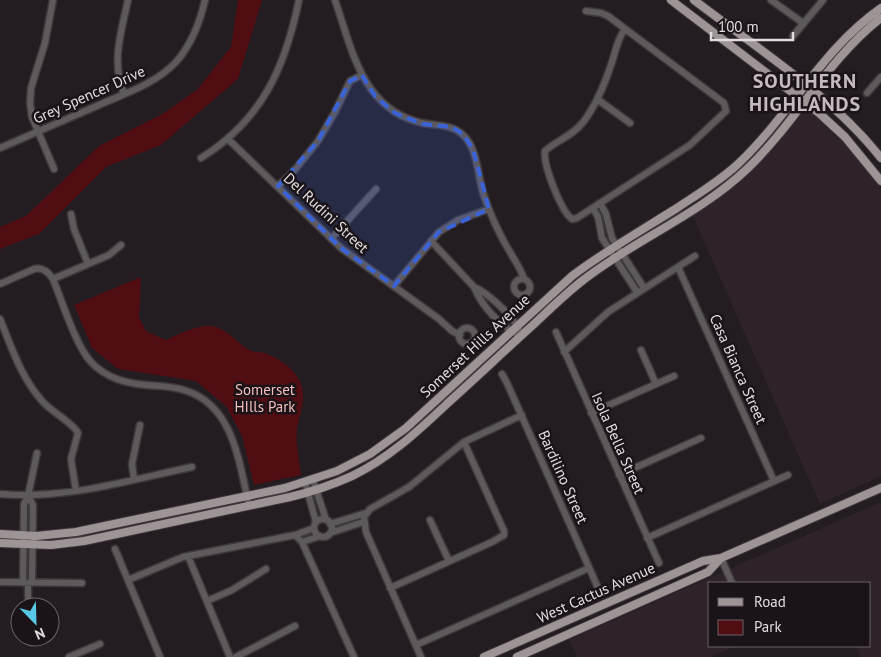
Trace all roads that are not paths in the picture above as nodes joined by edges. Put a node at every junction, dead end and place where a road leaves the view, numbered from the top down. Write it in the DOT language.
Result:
graph roads {
  1 [pos="53,0"];
  2 [pos="128,0"];
  3 [pos="205,0"];
  4 [pos="300,0"];
  5 [pos="335,0"];
  6 [pos="671,0"];
  7 [pos="694,0"];
  8 [pos="771,0"];
  9 [pos="823,0"];
  10 [pos="881,8"];
  11 [pos="586,11"];
  12 [pos="881,18"];
  13 [pos="802,23"];
  14 [pos="625,29"];
  15 [pos="793,36"];
  16 [pos="362,75"];
  17 [pos="880,81"];
  18 [pos="805,84"];
  19 [pos="814,91"];
  20 [pos="867,93"];
  21 [pos="124,94"];
  22 [pos="796,95"];
  23 [pos="597,99"];
  24 [pos="805,102"];
  25 [pos="630,123"];
  26 [pos="38,132"];
  27 [pos="228,139"];
  28 [pos="0,148"];
  29 [pos="201,158"];
  30 [pos="881,158"];
  31 [pos="54,169"];
  32 [pos="881,181"];
  33 [pos="278,186"];
  34 [pos="376,189"];
  35 [pos="698,195"];
  36 [pos="600,203"];
  37 [pos="703,203"];
  38 [pos="592,208"];
  39 [pos="489,209"];
  40 [pos="71,214"];
  41 [pos="331,239"];
  42 [pos="432,241"];
  43 [pos="121,245"];
  44 [pos="617,245"];
  45 [pos="610,250"];
  46 [pos="622,253"];
  47 [pos="695,256"];
  48 [pos="615,258"];
  49 [pos="88,264"];
  50 [pos="678,267"];
  51 [pos="53,279"];
  52 [pos="524,279"];
  53 [pos="0,284"];
  54 [pos="394,286"];
  55 [pos="474,287"];
  56 [pos="644,288"];
  57 [pos="637,292"];
  58 [pos="0,319"];
  59 [pos="514,329"];
  60 [pos="556,332"];
  61 [pos="460,335"];
  62 [pos="521,336"];
  63 [pos="641,350"];
  64 [pos="564,352"];
  65 [pos="502,374"];
  66 [pos="674,376"];
  67 [pos="656,384"];
  68 [pos="591,413"];
  69 [pos="522,416"];
  70 [pos="140,425"];
  71 [pos="702,438"];
  72 [pos="464,442"];
  73 [pos="36,453"];
  74 [pos="192,467"];
  75 [pos="619,475"];
  76 [pos="788,475"];
  77 [pos="134,479"];
  78 [pos="313,480"];
  79 [pos="774,481"];
  80 [pos="305,482"];
  81 [pos="881,488"];
  82 [pos="316,490"];
  83 [pos="76,491"];
  84 [pos="308,492"];
  85 [pos="0,494"];
  86 [pos="28,496"];
  87 [pos="246,496"];
  88 [pos="249,505"];
  89 [pos="364,517"];
  90 [pos="430,520"];
  91 [pos="328,522"];
  92 [pos="315,525"];
  93 [pos="0,534"];
  94 [pos="330,534"];
  95 [pos="24,535"];
  96 [pos="33,536"];
  97 [pos="320,536"];
  98 [pos="299,538"];
  99 [pos="647,538"];
  100 [pos="0,543"];
  101 [pos="24,544"];
  102 [pos="33,545"];
  103 [pos="115,549"];
  104 [pos="188,556"];
  105 [pos="720,558"];
  106 [pos="449,561"];
  107 [pos="659,563"];
  108 [pos="590,568"];
  109 [pos="266,569"];
  110 [pos="128,580"];
  111 [pos="0,582"];
  112 [pos="732,582"];
  113 [pos="28,583"];
  114 [pos="82,583"];
  115 [pos="390,588"];
  116 [pos="599,590"];
  117 [pos="28,597"];
  118 [pos="206,601"];
  119 [pos="295,626"];
  120 [pos="100,644"];
  121 [pos="416,645"];
  122 [pos="69,657"];
  123 [pos="160,657"];
  124 [pos="230,657"];
  125 [pos="236,657"];
  126 [pos="354,657"];
  127 [pos="421,657"];
  128 [pos="484,657"];
  129 [pos="517,657"];
  1 -- 26 [label="street"];
  2 -- 21 [label="street"];
  3 -- 21 [label="street, Grey Spencer Drive"];
  4 -- 27 [label="street"];
  5 -- 16 [label="street"];
  6 -- 22 [label="main road"];
  7 -- 18 [label="main road"];
  8 -- 13 [label="street"];
  9 -- 13 [label="street"];
  10 -- 18 [label="main road, Somerset Hills Avenue"];
  11 -- 14 [label="street"];
  12 -- 19 [label="main road, Somerset Hills Avenue"];
  13 -- 15 [label="street"];
  14 -- 23 [label="street"];
  14 -- 36 [label="street"];
  16 -- 33 [label="street"];
  16 -- 39 [label="street"];
  17 -- 20 [label="street"];
  18 -- 19 [label="main road"];
  18 -- 22 [label="main road, Somerset Hills Avenue"];
  19 -- 24 [label="main road, Somerset Hills Avenue"];
  19 -- 30 [label="main road"];
  21 -- 26 [label="street, Grey Spencer Drive"];
  22 -- 24 [label="main road"];
  22 -- 35 [label="main road, Somerset Hills Avenue"];
  23 -- 25 [label="street"];
  23 -- 38 [label="street"];
  24 -- 32 [label="main road"];
  24 -- 37 [label="main road, Somerset Hills Avenue"];
  26 -- 28 [label="street, Grey Spencer Drive"];
  26 -- 31 [label="street"];
  27 -- 29 [label="street"];
  27 -- 33 [label="street, Del Rudini Street"];
  33 -- 41 [label="street, Del Rudini Street"];
  34 -- 41 [label="street"];
  35 -- 37 [label="main road"];
  35 -- 44 [label="main road, Somerset Hills Avenue"];
  36 -- 38 [label="street"];
  36 -- 44 [label="street"];
  37 -- 46 [label="main road, Somerset Hills Avenue"];
  38 -- 45 [label="street"];
  39 -- 42 [label="street"];
  39 -- 52 [label="street"];
  40 -- 49 [label="street"];
  41 -- 54 [label="street, Del Rudini Street"];
  42 -- 54 [label="street"];
  42 -- 55 [label="street"];
  43 -- 49 [label="street"];
  44 -- 45 [label="main road, Somerset Hills Avenue"];
  44 -- 46 [label="street"];
  45 -- 48 [label="street"];
  45 -- 59 [label="main road, Somerset Hills Avenue"];
  46 -- 48 [label="main road, Somerset Hills Avenue"];
  46 -- 56 [label="street"];
  47 -- 50 [label="street"];
  48 -- 57 [label="street"];
  48 -- 62 [label="main road, Somerset Hills Avenue"];
  49 -- 51 [label="street"];
  50 -- 56 [label="street"];
  50 -- 79 [label="street, Casa Bianca Street"];
  51 -- 53 [label="street"];
  51 -- 87 [label="street"];
  54 -- 61 [label="street, Del Rudini Street"];
  55 -- 59 [label="street"];
  55 -- 59 [label="street"];
  56 -- 57 [label="street"];
  57 -- 64 [label="street"];
  58 -- 83 [label="street"];
  59 -- 62 [label="street"];
  59 -- 78 [label="main road, Somerset Hills Avenue"];
  60 -- 64 [label="street, Isola Bella Street"];
  62 -- 82 [label="main road, Somerset Hills Avenue"];
  63 -- 67 [label="street"];
  64 -- 68 [label="street, Isola Bella Street"];
  65 -- 69 [label="street, Bardilino Street"];
  66 -- 67 [label="street"];
  67 -- 68 [label="street"];
  68 -- 75 [label="street, Isola Bella Street"];
  69 -- 72 [label="street"];
  69 -- 108 [label="street, Bardilino Street"];
  70 -- 77 [label="street"];
  71 -- 75 [label="street"];
  72 -- 89 [label="street"];
  72 -- 106 [label="street"];
  73 -- 86 [label="street"];
  74 -- 77 [label="street"];
  75 -- 99 [label="street, Isola Bella Street"];
  76 -- 79 [label="street"];
  77 -- 83 [label="street"];
  78 -- 80 [label="main road, Somerset Hills Avenue"];
  78 -- 82 [label="street"];
  79 -- 99 [label="street"];
  80 -- 84 [label="street"];
  80 -- 87 [label="main road, Somerset Hills Avenue"];
  81 -- 105 [label="main road, West Cactus Avenue"];
  82 -- 84 [label="main road, Somerset Hills Avenue"];
  82 -- 91 [label="street"];
  83 -- 86 [label="street"];
  84 -- 88 [label="main road, Somerset Hills Avenue"];
  84 -- 92 [label="street"];
  85 -- 86 [label="street"];
  86 -- 95 [label="street"];
  86 -- 96 [label="street"];
  87 -- 88 [label="street"];
  87 -- 96 [label="main road, Somerset Hills Avenue"];
  88 -- 102 [label="main road, Somerset Hills Avenue"];
  89 -- 91 [label="street"];
  89 -- 94 [label="street"];
  89 -- 115 [label="street"];
  90 -- 106 [label="street"];
  91 -- 92 [label="street"];
  91 -- 94 [label="street"];
  92 -- 97 [label="street"];
  92 -- 98 [label="street"];
  93 -- 95 [label="main road, Somerset Hills Avenue"];
  94 -- 97 [label="street"];
  95 -- 96 [label="main road, Somerset Hills Avenue"];
  95 -- 101 [label="street"];
  96 -- 102 [label="street"];
  97 -- 98 [label="street"];
  98 -- 104 [label="street"];
  98 -- 126 [label="street"];
  99 -- 107 [label="street, Isola Bella Street"];
  100 -- 101 [label="main road, Somerset Hills Avenue"];
  101 -- 102 [label="main road, Somerset Hills Avenue"];
  101 -- 113 [label="street"];
  102 -- 113 [label="street"];
  103 -- 110 [label="street"];
  104 -- 110 [label="street"];
  104 -- 118 [label="street"];
  105 -- 112 [label="street"];
  105 -- 128 [label="main road, West Cactus Avenue"];
  105 -- 129 [label="main road, West Cactus Avenue"];
  106 -- 115 [label="street"];
  108 -- 116 [label="street, Bardilino Street"];
  108 -- 121 [label="street"];
  109 -- 118 [label="street"];
  110 -- 123 [label="street"];
  111 -- 113 [label="street"];
  113 -- 114 [label="street"];
  113 -- 117 [label="street"];
  115 -- 121 [label="street"];
  118 -- 124 [label="street"];
  119 -- 125 [label="street"];
  120 -- 122 [label="street"];
  121 -- 127 [label="street"];
}
